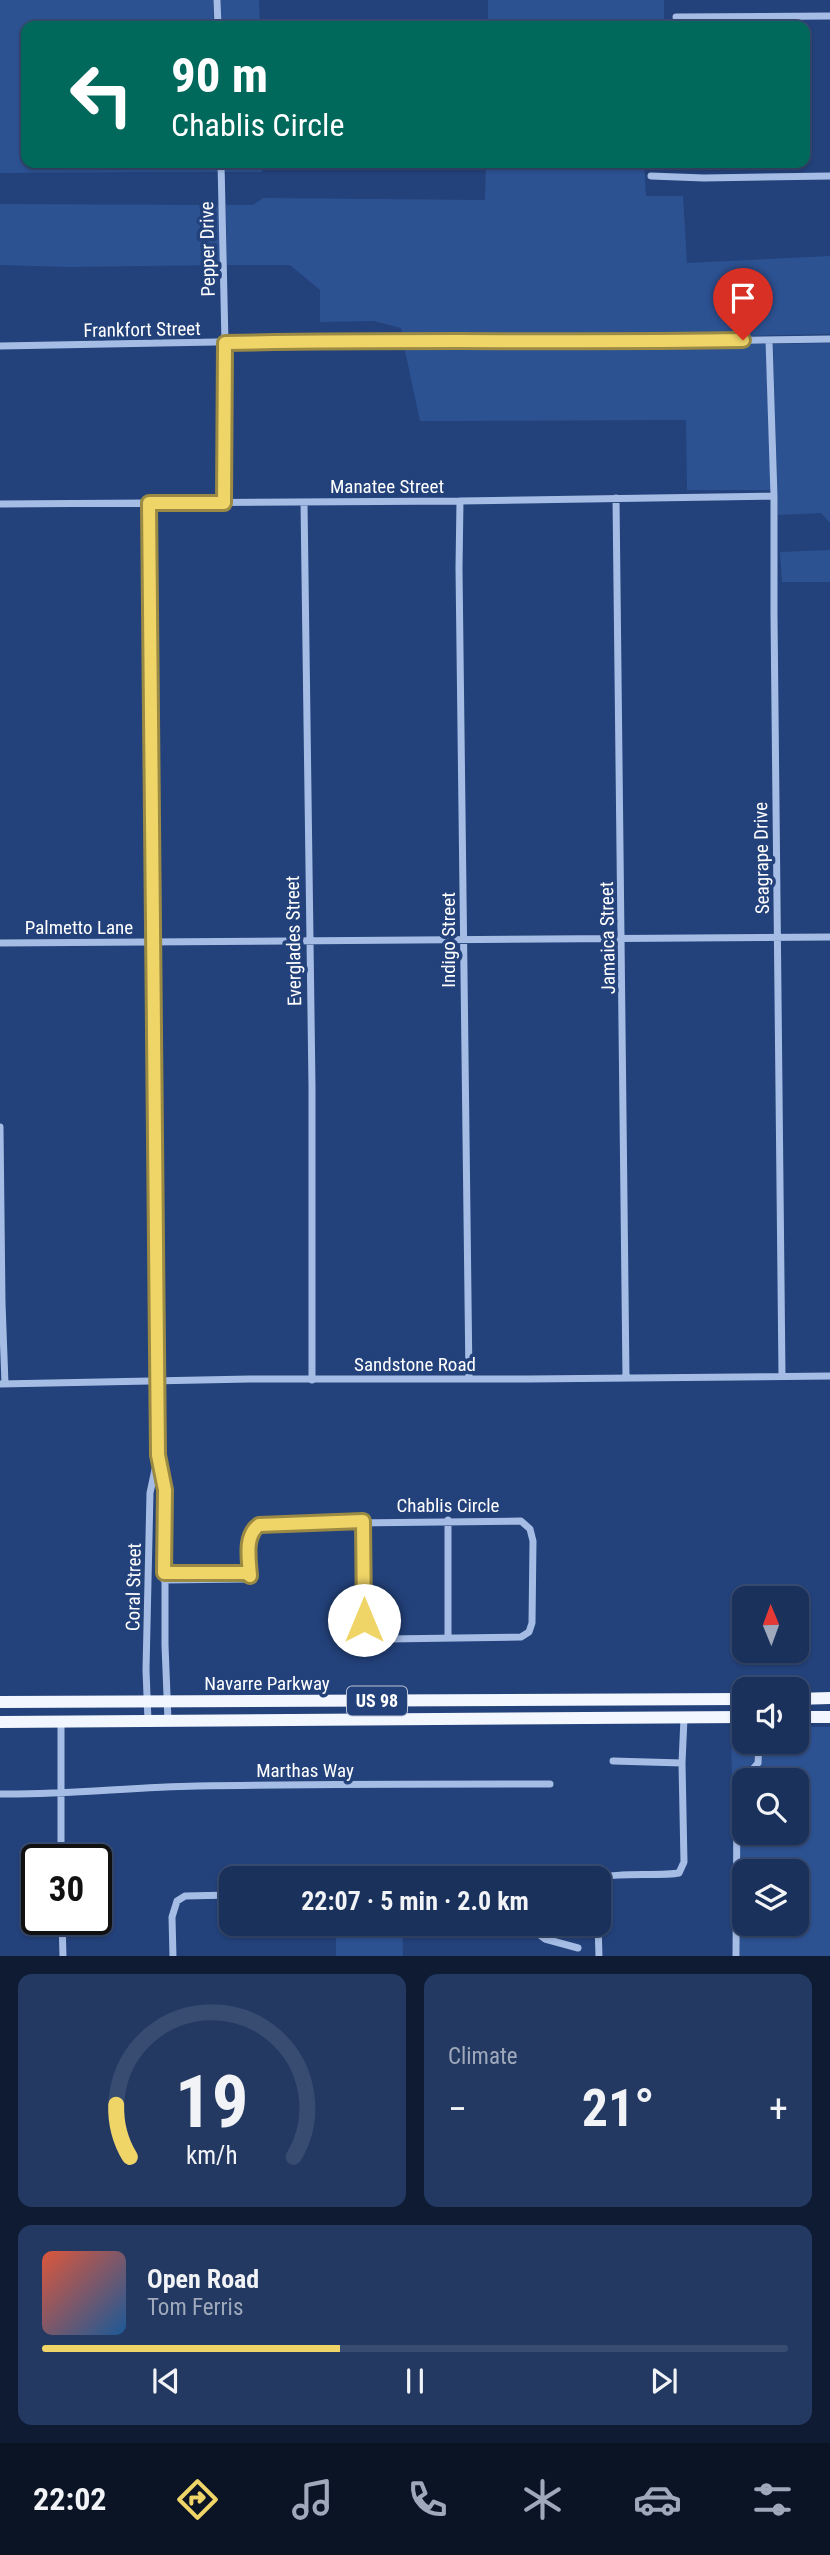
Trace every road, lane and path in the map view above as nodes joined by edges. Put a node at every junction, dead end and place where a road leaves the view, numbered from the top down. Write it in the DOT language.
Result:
graph roads {
  1 [pos="217,0"];
  2 [pos="830,16"];
  3 [pos="676,17"];
  4 [pos="218,21"];
  5 [pos="221,168"];
  6 [pos="651,176"];
  7 [pos="830,176"];
  8 [pos="830,339"];
  9 [pos="769,340"];
  10 [pos="225,343"];
  11 [pos="0,346"];
  12 [pos="775,496"];
  13 [pos="616,498"];
  14 [pos="460,501"];
  15 [pos="304,502"];
  16 [pos="149,503"];
  17 [pos="224,503"];
  18 [pos="0,504"];
  19 [pos="779,937"];
  20 [pos="830,937"];
  21 [pos="622,939"];
  22 [pos="309,940"];
  23 [pos="463,941"];
  24 [pos="152,942"];
  25 [pos="0,943"];
  26 [pos="0,1128"];
  27 [pos="782,1376"];
  28 [pos="830,1376"];
  29 [pos="626,1378"];
  30 [pos="469,1379"];
  31 [pos="313,1380"];
  32 [pos="158,1382"];
  33 [pos="3,1384"];
  34 [pos="158,1455"];
  35 [pos="448,1520"];
  36 [pos="363,1521"];
  37 [pos="164,1577"];
  38 [pos="448,1637"];
  39 [pos="830,1698"];
  40 [pos="732,1699"];
  41 [pos="809,1699"];
  42 [pos="363,1701"];
  43 [pos="0,1702"];
  44 [pos="147,1703"];
  45 [pos="168,1703"];
  46 [pos="732,1717"];
  47 [pos="809,1717"];
  48 [pos="830,1717"];
  49 [pos="684,1718"];
  50 [pos="362,1720"];
  51 [pos="61,1721"];
  52 [pos="148,1721"];
  53 [pos="168,1721"];
  54 [pos="0,1722"];
  55 [pos="758,1754"];
  56 [pos="613,1761"];
  57 [pos="681,1763"];
  58 [pos="550,1784"];
  59 [pos="0,1794"];
  60 [pos="60,1795"];
  61 [pos="61,1844"];
  62 [pos="611,1874"];
  63 [pos="219,1895"];
  64 [pos="62,1935"];
  65 [pos="541,1936"];
  66 [pos="598,1936"];
  67 [pos="578,1948"];
  68 [pos="63,1956"];
  69 [pos="173,1956"];
  70 [pos="599,1956"];
  71 [pos="736,1956"];
  1 -- 4 [label="street"];
  2 -- 3 [label="street"];
  5 -- 10 [label="street, Pepper Drive"];
  6 -- 7 [label="street"];
  8 -- 9 [label="street, Frankfort Street"];
  9 -- 10 [label="street, Frankfort Street"];
  9 -- 12 [label="street, Seagrape Drive"];
  10 -- 11 [label="street, Frankfort Street"];
  10 -- 17 [label="street, Pepper Drive"];
  12 -- 13 [label="street, Manatee Street"];
  12 -- 19 [label="street, Seagrape Drive"];
  13 -- 14 [label="street, Manatee Street"];
  13 -- 21 [label="street, Jamaica Street"];
  14 -- 15 [label="street, Manatee Street"];
  14 -- 23 [label="street, Indigo Street"];
  15 -- 17 [label="street, Manatee Street"];
  15 -- 22 [label="street, Everglades Street"];
  16 -- 17 [label="street, Manatee Street"];
  16 -- 18 [label="street, Manatee Street"];
  16 -- 24 [label="street, Coral Street"];
  19 -- 20 [label="street, Palmetto Lane"];
  19 -- 21 [label="street, Palmetto Lane"];
  19 -- 27 [label="street, Seagrape Drive"];
  21 -- 23 [label="street, Palmetto Lane"];
  21 -- 29 [label="street, Jamaica Street"];
  22 -- 23 [label="street, Palmetto Lane"];
  22 -- 24 [label="street, Palmetto Lane"];
  22 -- 31 [label="street, Everglades Street"];
  23 -- 30 [label="street, Indigo Street"];
  24 -- 25 [label="street, Palmetto Lane"];
  24 -- 32 [label="street, Coral Street"];
  26 -- 33 [label="street"];
  27 -- 28 [label="street, Sandstone Road"];
  27 -- 29 [label="street, Sandstone Road"];
  29 -- 30 [label="street, Sandstone Road"];
  30 -- 31 [label="street, Sandstone Road"];
  31 -- 32 [label="street, Sandstone Road"];
  32 -- 33 [label="street, Sandstone Road"];
  32 -- 34 [label="street, Coral Street"];
  34 -- 37 [label="street, Coral Street"];
  34 -- 44 [label="street, Coral Street"];
  35 -- 36 [label="street, Chablis Circle"];
  35 -- 38 [label="street"];
  35 -- 38 [label="street, Chablis Circle"];
  36 -- 37 [label="street, Chablis Circle"];
  36 -- 38 [label="street, Chablis Circle"];
  37 -- 45 [label="street, Coral Street"];
  39 -- 41 [label="highway"];
  40 -- 42 [label="highway, Navarre Parkway / US 98"];
  42 -- 45 [label="highway, Navarre Parkway / US 98"];
  42 -- 50 [label="street"];
  43 -- 44 [label="highway, Navarre Parkway / US 98"];
  44 -- 45 [label="highway, Navarre Parkway / US 98"];
  44 -- 52 [label="street, Coral Street"];
  45 -- 53 [label="street, Coral Street"];
  46 -- 49 [label="highway, Navarre Parkway / US 98"];
  47 -- 48 [label="highway"];
  49 -- 50 [label="highway, Navarre Parkway / US 98"];
  49 -- 57 [label="street"];
  50 -- 53 [label="highway, Navarre Parkway / US 98"];
  51 -- 52 [label="highway, Navarre Parkway / US 98"];
  51 -- 54 [label="highway, Navarre Parkway / US 98"];
  51 -- 60 [label="street"];
  52 -- 53 [label="highway, Navarre Parkway / US 98"];
  55 -- 71 [label="street"];
  56 -- 57 [label="street"];
  57 -- 62 [label="street"];
  58 -- 60 [label="street, Marthas Way"];
  59 -- 60 [label="street, Marthas Way"];
  60 -- 61 [label="street"];
  63 -- 69 [label="street"];
  64 -- 68 [label="street"];
  65 -- 67 [label="street"];
  66 -- 70 [label="street"];
}
